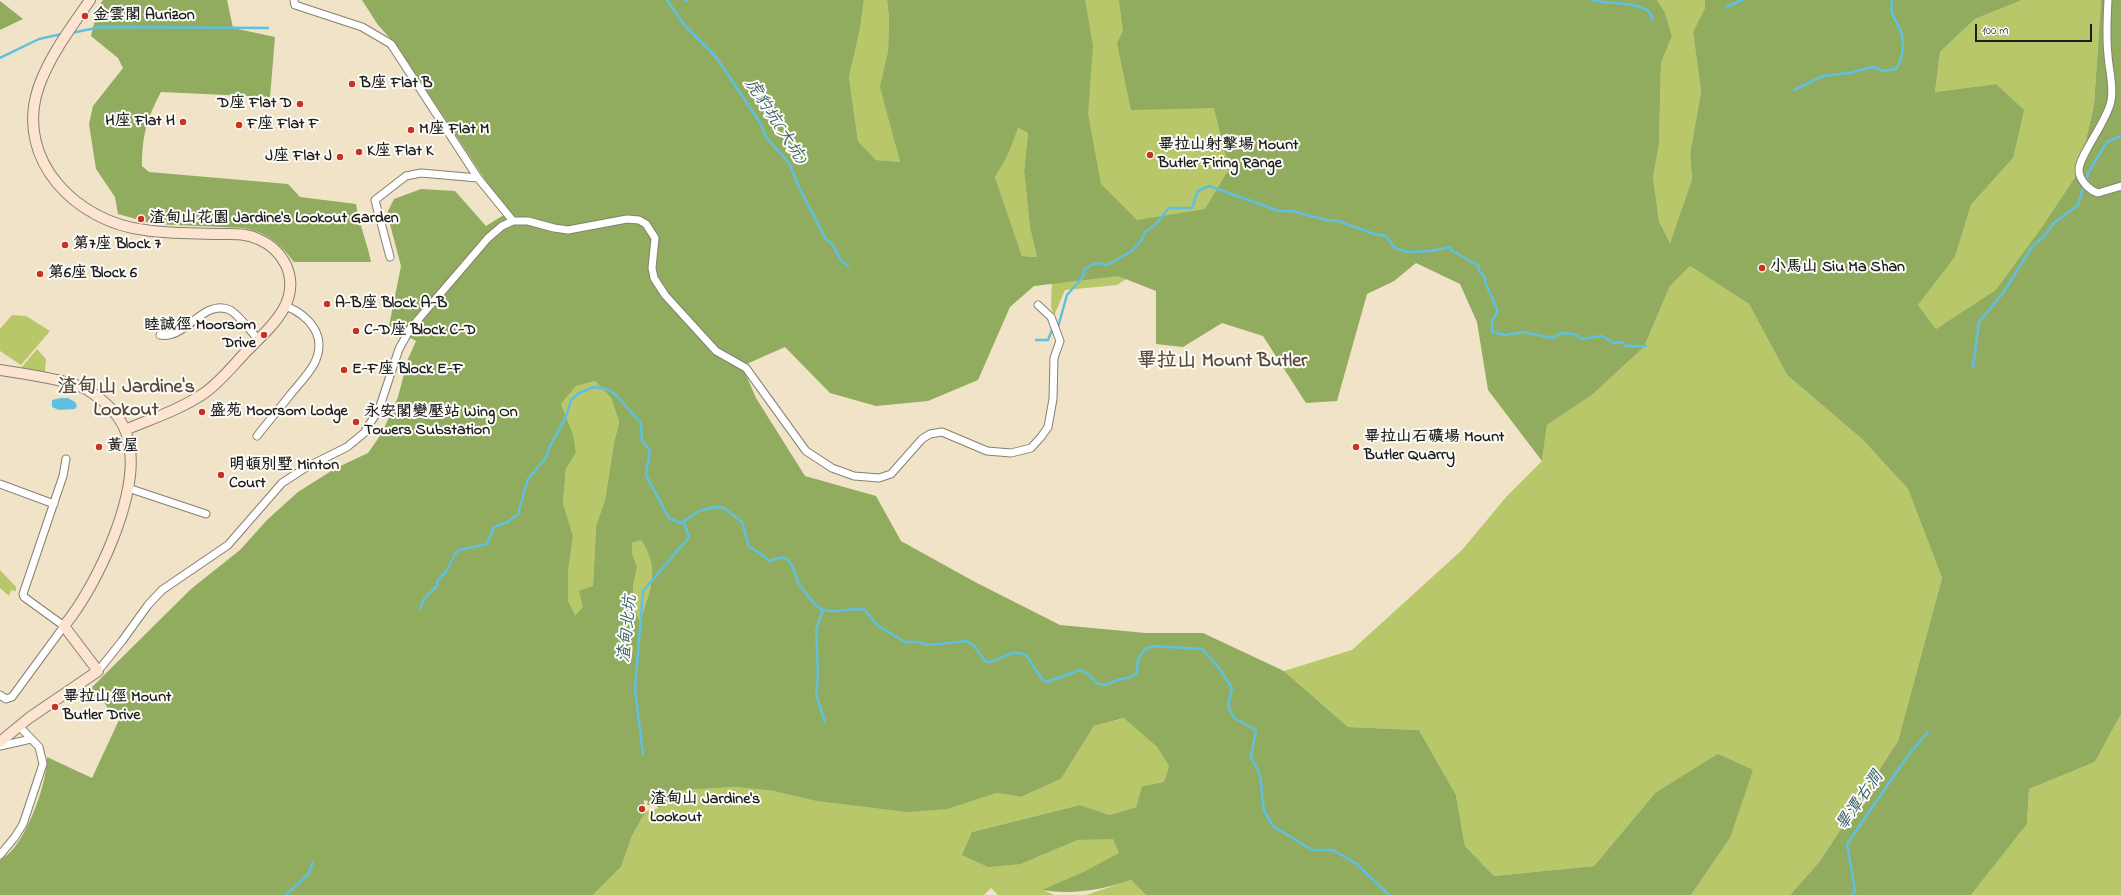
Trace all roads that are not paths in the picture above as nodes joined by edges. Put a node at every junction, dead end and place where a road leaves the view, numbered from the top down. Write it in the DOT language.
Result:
graph roads {
  1 [pos="90,0"];
  2 [pos="294,0"];
  3 [pos="2108,0"];
  4 [pos="478,178"];
  5 [pos="2121,186"];
  6 [pos="513,222"];
  7 [pos="390,257"];
  8 [pos="286,306"];
  9 [pos="1038,306"];
  10 [pos="160,335"];
  11 [pos="258,339"];
  12 [pos="0,370"];
  13 [pos="125,430"];
  14 [pos="257,436"];
  15 [pos="66,459"];
  16 [pos="0,484"];
  17 [pos="128,488"];
  18 [pos="54,504"];
  19 [pos="206,514"];
  20 [pos="64,626"];
  21 [pos="98,671"];
  22 [pos="0,695"];
  23 [pos="19,726"];
  24 [pos="31,739"];
  25 [pos="0,742"];
  26 [pos="0,746"];
  27 [pos="0,855"];
  1 -- 8 [label="street"];
  2 -- 4 [label="street"];
  3 -- 5 [label="street"];
  4 -- 6 [label="street"];
  4 -- 7 [label="street"];
  6 -- 9 [label="street"];
  6 -- 21 [label="street"];
  8 -- 11 [label="street"];
  8 -- 14 [label="street"];
  10 -- 11 [label="street"];
  11 -- 13 [label="street"];
  12 -- 13 [label="street"];
  13 -- 17 [label="street"];
  15 -- 18 [label="street"];
  16 -- 18 [label="street"];
  17 -- 19 [label="street"];
  17 -- 20 [label="street"];
  18 -- 20 [label="street"];
  20 -- 21 [label="street"];
  20 -- 22 [label="street"];
  21 -- 23 [label="street"];
  23 -- 24 [label="street"];
  23 -- 25 [label="street"];
  24 -- 26 [label="street"];
  24 -- 27 [label="street"];
}
